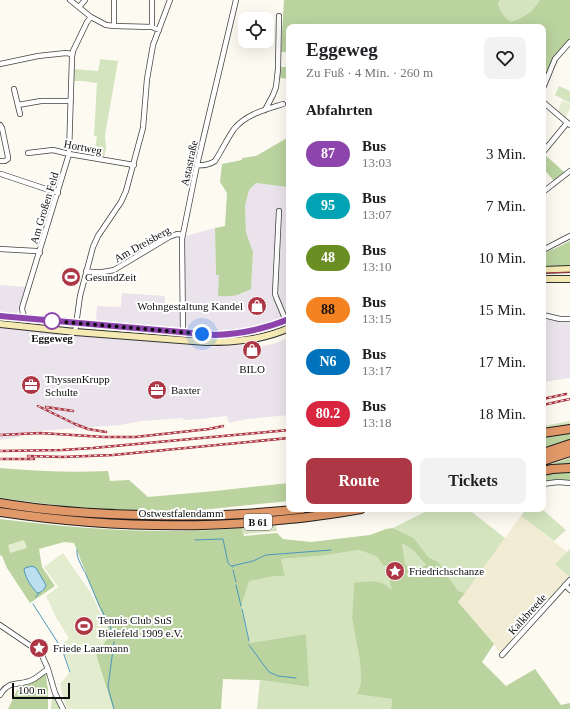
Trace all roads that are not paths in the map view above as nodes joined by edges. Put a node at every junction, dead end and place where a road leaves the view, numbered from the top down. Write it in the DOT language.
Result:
graph roads {
  1 [pos="70,0"];
  2 [pos="85,0"];
  3 [pos="114,0"];
  4 [pos="152,0"];
  5 [pos="170,0"];
  6 [pos="236,0"];
  7 [pos="79,7"];
  8 [pos="280,16"];
  9 [pos="90,18"];
  10 [pos="114,26"];
  11 [pos="152,28"];
  12 [pos="159,30"];
  13 [pos="570,42"];
  14 [pos="72,54"];
  15 [pos="0,64"];
  16 [pos="546,81"];
  17 [pos="14,90"];
  18 [pos="71,101"];
  19 [pos="283,104"];
  20 [pos="18,105"];
  21 [pos="546,105"];
  22 [pos="265,110"];
  23 [pos="20,114"];
  24 [pos="568,124"];
  25 [pos="0,126"];
  26 [pos="546,149"];
  27 [pos="28,153"];
  28 [pos="69,154"];
  29 [pos="0,161"];
  30 [pos="134,165"];
  31 [pos="197,165"];
  32 [pos="570,171"];
  33 [pos="1,174"];
  34 [pos="546,190"];
  35 [pos="58,193"];
  36 [pos="279,211"];
  37 [pos="183,235"];
  38 [pos="570,236"];
  39 [pos="0,249"];
  40 [pos="546,249"];
  41 [pos="40,253"];
  42 [pos="570,269"];
  43 [pos="546,270"];
  44 [pos="86,271"];
  45 [pos="546,279"];
  46 [pos="570,279"];
  47 [pos="286,315"];
  48 [pos="0,316"];
  49 [pos="546,316"];
  50 [pos="27,318"];
  51 [pos="286,320"];
  52 [pos="570,320"];
  53 [pos="76,323"];
  54 [pos="0,324"];
  55 [pos="286,329"];
  56 [pos="76,332"];
  57 [pos="183,332"];
  58 [pos="570,429"];
  59 [pos="546,433"];
  60 [pos="570,444"];
  61 [pos="546,452"];
  62 [pos="570,452"];
  63 [pos="546,460"];
  64 [pos="570,468"];
  65 [pos="546,470"];
  66 [pos="570,483"];
  67 [pos="546,484"];
  68 [pos="0,503"];
  69 [pos="286,507"];
  70 [pos="286,511"];
  71 [pos="0,512"];
  72 [pos="342,512"];
  73 [pos="194,516"];
  74 [pos="570,580"];
  75 [pos="565,585"];
  76 [pos="570,590"];
  77 [pos="0,625"];
  78 [pos="502,655"];
  79 [pos="48,669"];
  80 [pos="0,695"];
  81 [pos="63,709"];
  1 -- 7 [label="street"];
  2 -- 7 [label="street"];
  3 -- 10 [label="street"];
  4 -- 11 [label="street"];
  5 -- 12 [label="street"];
  6 -- 31 [label="street, Astastraße"];
  7 -- 9 [label="street"];
  8 -- 22 [label="street"];
  9 -- 10 [label="street"];
  9 -- 14 [label="street, Am Großen Feld"];
  10 -- 11 [label="street"];
  11 -- 12 [label="street"];
  12 -- 30 [label="street"];
  13 -- 16 [label="street"];
  14 -- 15 [label="street"];
  14 -- 18 [label="street, Am Großen Feld"];
  17 -- 20 [label="street"];
  18 -- 20 [label="street"];
  18 -- 28 [label="street, Am Großen Feld"];
  19 -- 22 [label="street"];
  20 -- 23 [label="street"];
  21 -- 24 [label="street"];
  22 -- 31 [label="street"];
  24 -- 26 [label="street"];
  25 -- 29 [label="street"];
  27 -- 28 [label="street, Hortweg"];
  28 -- 30 [label="street, Hortweg"];
  28 -- 35 [label="street, Am Großen Feld"];
  30 -- 44 [label="street"];
  31 -- 37 [label="street, Astastraße"];
  32 -- 34 [label="street"];
  33 -- 35 [label="street"];
  35 -- 41 [label="street, Am Großen Feld"];
  36 -- 47 [label="street"];
  37 -- 44 [label="street, Am Dreisberg"];
  37 -- 57 [label="street, Astastraße"];
  38 -- 40 [label="street"];
  39 -- 41 [label="street"];
  41 -- 50 [label="street, Am Großen Feld"];
  42 -- 43 [label="street"];
  44 -- 53 [label="street"];
  45 -- 46 [label="street"];
  48 -- 50 [label="street"];
  49 -- 52 [label="street"];
  50 -- 53 [label="street"];
  51 -- 57 [label="street"];
  53 -- 56 [label="street"];
  53 -- 57 [label="street"];
  54 -- 56 [label="street"];
  55 -- 56 [label="street"];
  58 -- 59 [label="highway"];
  60 -- 61 [label="highway"];
  62 -- 63 [label="highway"];
  64 -- 65 [label="highway"];
  66 -- 67 [label="street"];
  68 -- 73 [label="highway, Ostwestfalendamm / B 61"];
  69 -- 73 [label="highway, B 61"];
  70 -- 73 [label="highway, Ostwestfalendamm / B 61"];
  71 -- 72 [label="highway, Ostwestfalendamm / B 61"];
  74 -- 75 [label="street, Kalkbreede"];
  75 -- 76 [label="street"];
  75 -- 78 [label="street, Kalkbreede"];
  77 -- 79 [label="street"];
  79 -- 80 [label="street"];
  79 -- 81 [label="street"];
}
